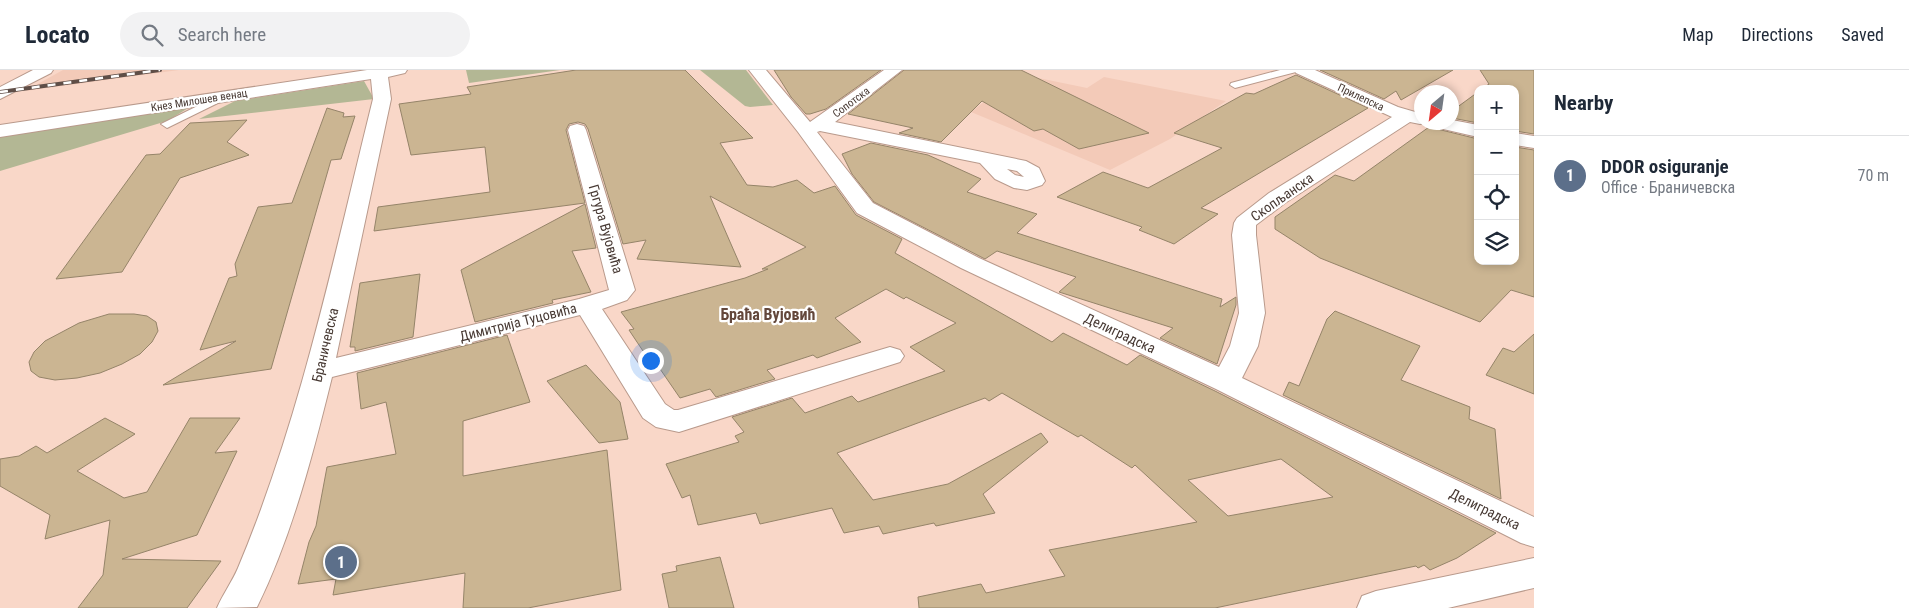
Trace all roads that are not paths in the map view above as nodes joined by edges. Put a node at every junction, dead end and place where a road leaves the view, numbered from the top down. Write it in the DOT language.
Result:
graph roads {
  1 [pos="45,70"];
  2 [pos="757,70"];
  3 [pos="894,70"];
  4 [pos="1292,70"];
  5 [pos="1302,70"];
  6 [pos="389,71"];
  7 [pos="1235,85"];
  8 [pos="0,94"];
  9 [pos="224,96"];
  10 [pos="1414,117"];
  11 [pos="167,124"];
  12 [pos="813,126"];
  13 [pos="1459,127"];
  14 [pos="577,130"];
  15 [pos="1474,130"];
  16 [pos="0,131"];
  17 [pos="1519,140"];
  18 [pos="1534,142"];
  19 [pos="987,158"];
  20 [pos="587,305"];
  21 [pos="890,356"];
  22 [pos="320,371"];
  23 [pos="1226,382"];
  24 [pos="1534,533"];
  25 [pos="1534,573"];
  26 [pos="236,608"];
  27 [pos="1376,608"];
  1 -- 8 [label="street"];
  2 -- 12 [label="street, Делиградска"];
  3 -- 12 [label="street, Сопотска"];
  4 -- 7 [label="lane"];
  5 -- 10 [label="street, Прилепска"];
  6 -- 9 [label="street, Кнез Милошев венац"];
  6 -- 22 [label="street, Браничевска"];
  9 -- 11 [label="lane"];
  9 -- 16 [label="street, Кнез Милошев венац"];
  10 -- 23 [label="street, Скопљанска"];
  12 -- 19 [label="street"];
  12 -- 23 [label="street, Делиградска"];
  13 -- 15 [label="street"];
  14 -- 20 [label="street, Гргура Вујовића"];
  17 -- 18 [label="street"];
  20 -- 21 [label="street, Димитрија Туцовића"];
  20 -- 22 [label="street, Димитрија Туцовића"];
  22 -- 26 [label="street, Браничевска"];
  23 -- 24 [label="street, Делиградска"];
  25 -- 27 [label="street"];
}
